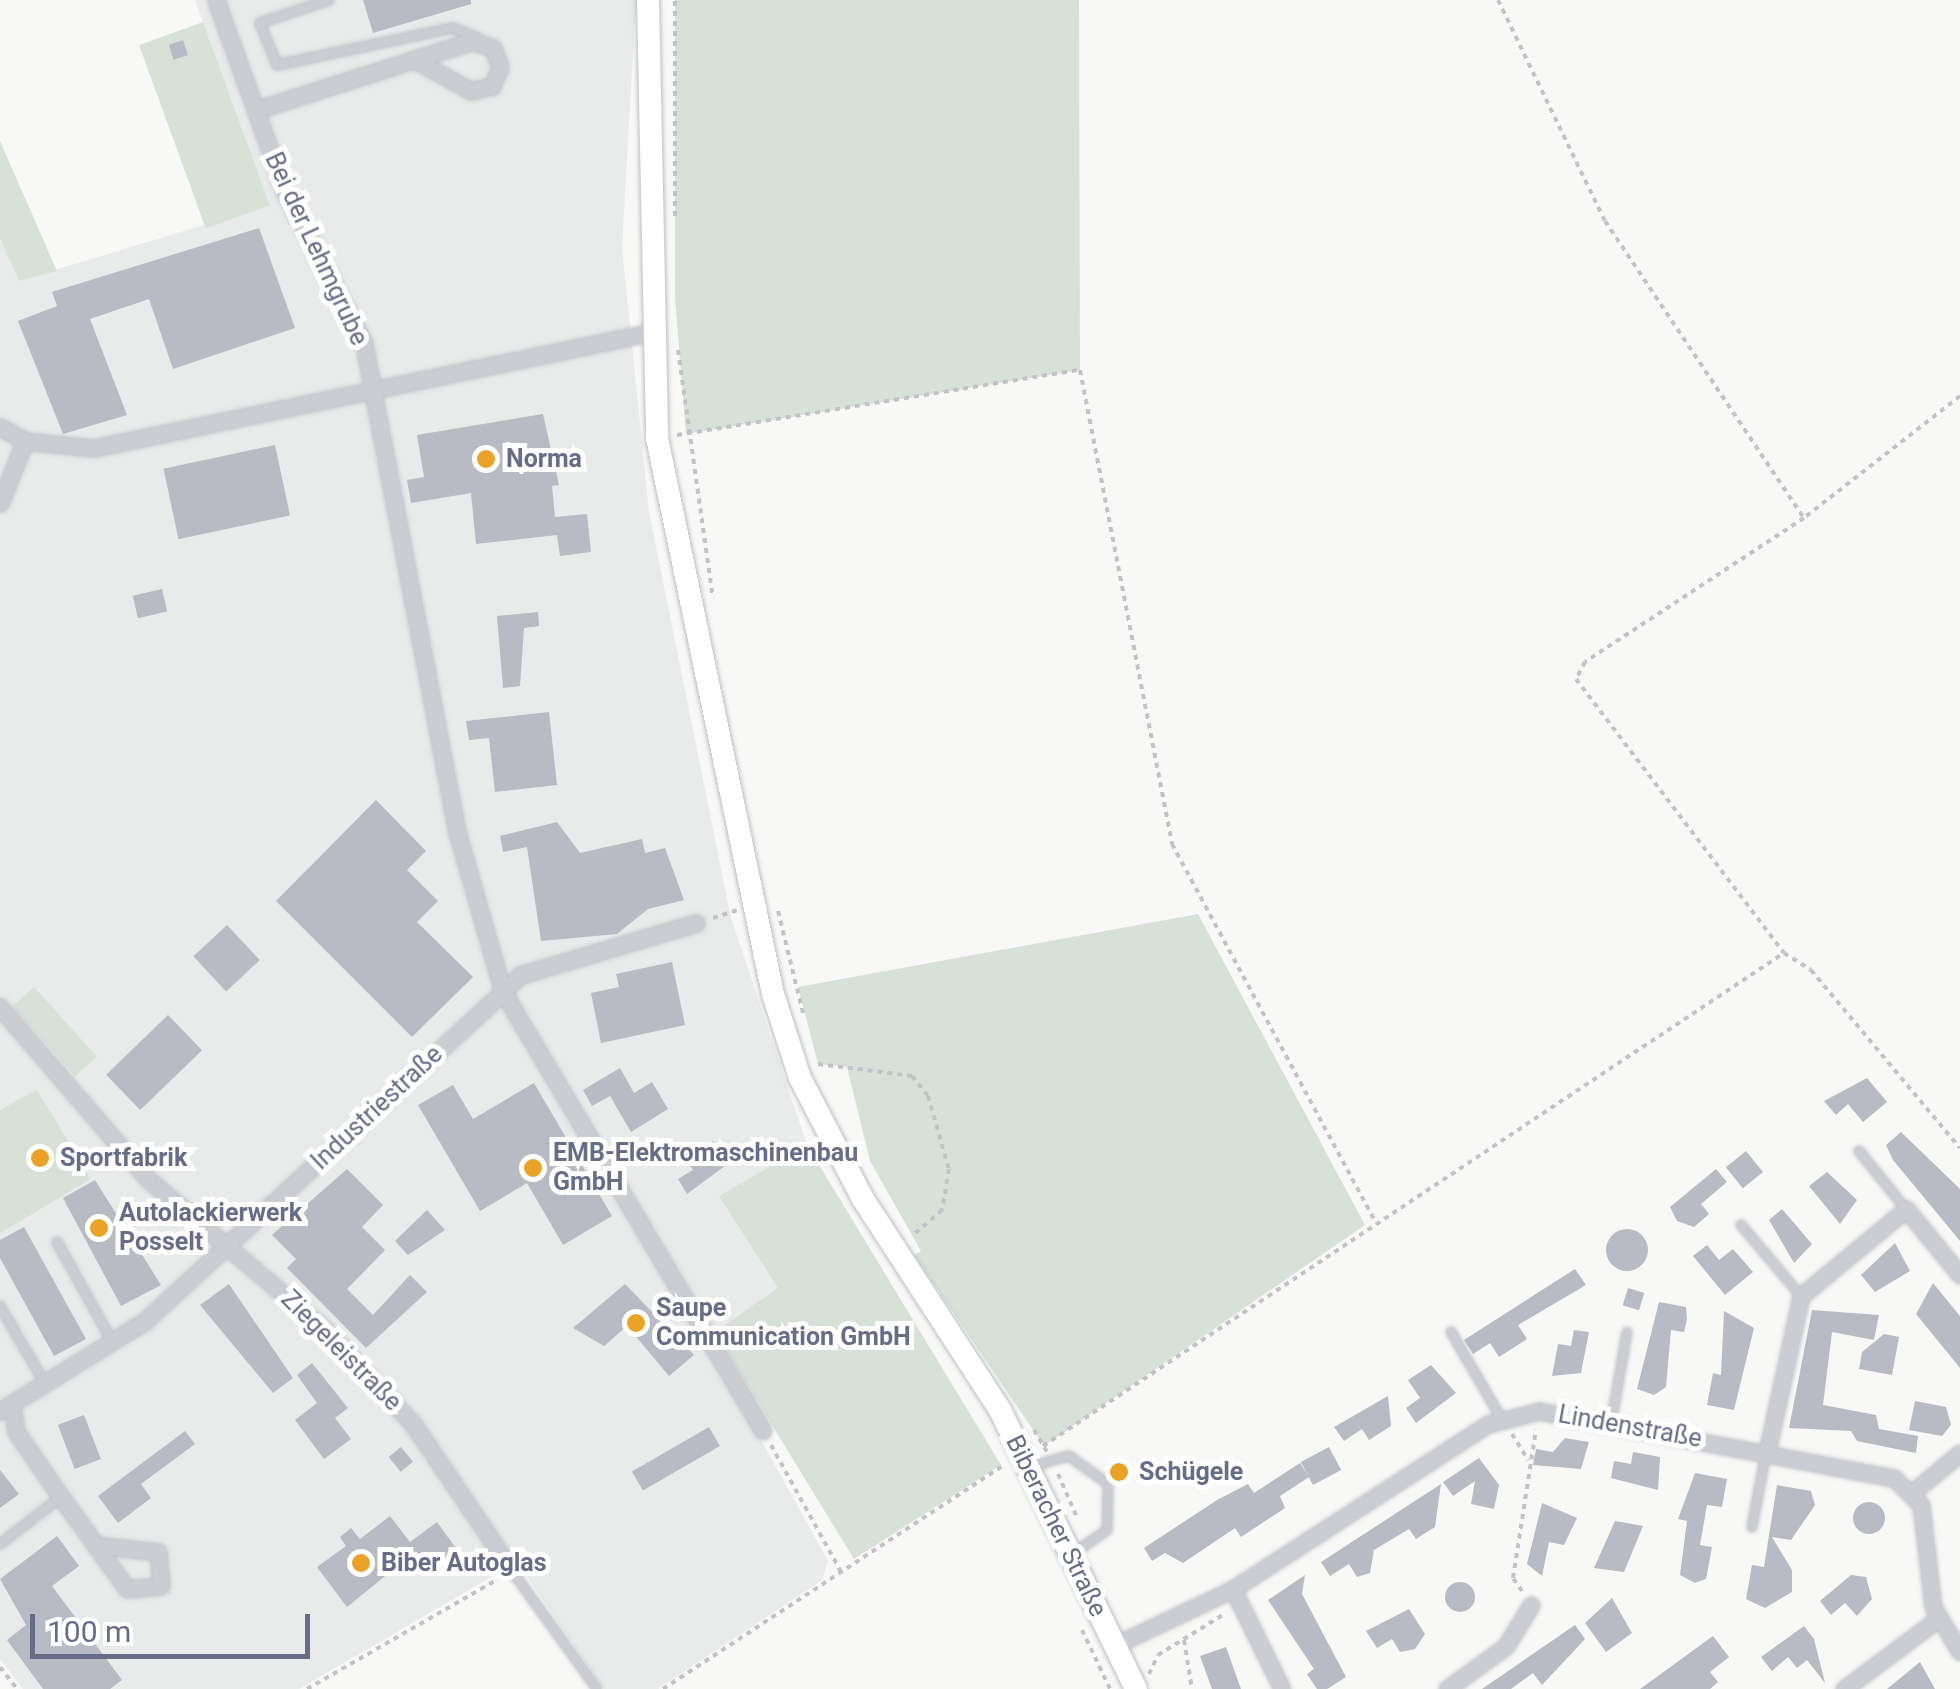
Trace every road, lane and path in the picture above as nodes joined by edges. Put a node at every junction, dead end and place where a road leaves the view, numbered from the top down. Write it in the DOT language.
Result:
graph roads {
  1 [pos="216,0"];
  2 [pos="328,0"];
  3 [pos="648,0"];
  4 [pos="675,0"];
  5 [pos="1498,0"];
  6 [pos="484,42"];
  7 [pos="415,60"];
  8 [pos="256,110"];
  9 [pos="675,219"];
  10 [pos="676,332"];
  11 [pos="648,333"];
  12 [pos="370,390"];
  13 [pos="1960,396"];
  14 [pos="0,428"];
  15 [pos="686,434"];
  16 [pos="657,438"];
  17 [pos="25,442"];
  18 [pos="0,503"];
  19 [pos="1804,518"];
  20 [pos="714,602"];
  21 [pos="775,897"];
  22 [pos="733,912"];
  23 [pos="696,923"];
  24 [pos="1784,954"];
  25 [pos="503,992"];
  26 [pos="0,1008"];
  27 [pos="805,1030"];
  28 [pos="812,1047"];
  29 [pos="818,1064"];
  30 [pos="826,1082"];
  31 [pos="1960,1148"];
  32 [pos="1859,1152"];
  33 [pos="1906,1209"];
  34 [pos="1374,1219"];
  35 [pos="1741,1225"];
  36 [pos="896,1228"];
  37 [pos="57,1242"];
  38 [pos="230,1246"];
  39 [pos="1960,1275"];
  40 [pos="1801,1296"];
  41 [pos="0,1306"];
  42 [pos="1451,1332"];
  43 [pos="1627,1332"];
  44 [pos="113,1343"];
  45 [pos="46,1385"];
  46 [pos="6,1408"];
  47 [pos="1540,1411"];
  48 [pos="1024,1413"];
  49 [pos="1501,1418"];
  50 [pos="1611,1424"];
  51 [pos="763,1431"];
  52 [pos="1766,1452"];
  53 [pos="1960,1452"];
  54 [pos="1031,1458"];
  55 [pos="1530,1463"];
  56 [pos="1913,1492"];
  57 [pos="60,1497"];
  58 [pos="1752,1527"];
  59 [pos="0,1544"];
  60 [pos="96,1545"];
  61 [pos="1080,1550"];
  62 [pos="512,1570"];
  63 [pos="841,1572"];
  64 [pos="1233,1590"];
  65 [pos="1242,1605"];
  66 [pos="1531,1605"];
  67 [pos="1938,1619"];
  68 [pos="1079,1623"];
  69 [pos="1184,1640"];
  70 [pos="1113,1646"];
  71 [pos="1960,1652"];
  72 [pos="0,1666"];
  73 [pos="1141,1684"];
  74 [pos="17,1689"];
  75 [pos="306,1689"];
  76 [pos="597,1689"];
  77 [pos="663,1689"];
  78 [pos="1110,1689"];
  79 [pos="1192,1689"];
  80 [pos="1282,1689"];
  81 [pos="1446,1689"];
  82 [pos="1844,1689"];
  1 -- 8 [label="street, Bei der Lehmgrube"];
  2 -- 6 [label="lane"];
  3 -- 11 [label="street, Biberacher Straße"];
  4 -- 9 [label="path"];
  5 -- 19 [label="path"];
  6 -- 7 [label="street"];
  6 -- 7 [label="street"];
  7 -- 8 [label="street"];
  8 -- 12 [label="street, Bei der Lehmgrube"];
  10 -- 15 [label="path"];
  11 -- 12 [label="street"];
  11 -- 16 [label="street, Biberacher Straße"];
  12 -- 17 [label="street"];
  12 -- 25 [label="street"];
  13 -- 19 [label="path"];
  14 -- 17 [label="street"];
  15 -- 16 [label="path"];
  15 -- 20 [label="path"];
  15 -- 34 [label="path"];
  16 -- 54 [label="street, Biberacher Straße"];
  17 -- 18 [label="street"];
  19 -- 24 [label="path"];
  21 -- 27 [label="path"];
  22 -- 23 [label="path"];
  23 -- 25 [label="street, Industriestraße"];
  24 -- 31 [label="path"];
  24 -- 34 [label="path"];
  25 -- 38 [label="street, Industriestraße"];
  25 -- 51 [label="street"];
  26 -- 38 [label="street, Ziegeleistraße"];
  28 -- 29 [label="path"];
  29 -- 30 [label="path"];
  29 -- 36 [label="path"];
  32 -- 33 [label="lane"];
  33 -- 39 [label="street"];
  33 -- 40 [label="street"];
  34 -- 54 [label="path"];
  35 -- 40 [label="lane"];
  37 -- 44 [label="lane"];
  38 -- 44 [label="street, Industriestraße"];
  38 -- 62 [label="street, Ziegeleistraße"];
  40 -- 52 [label="street"];
  41 -- 45 [label="lane"];
  42 -- 49 [label="lane"];
  43 -- 50 [label="lane"];
  44 -- 45 [label="street, Industriestraße"];
  45 -- 46 [label="street, Industriestraße"];
  46 -- 57 [label="street, Industriestraße"];
  47 -- 49 [label="street, Lindenstraße"];
  47 -- 50 [label="street, Lindenstraße"];
  47 -- 55 [label="path"];
  48 -- 54 [label="path"];
  49 -- 55 [label="path"];
  49 -- 64 [label="street, Lindenstraße"];
  50 -- 52 [label="street, Lindenstraße"];
  51 -- 63 [label="path"];
  52 -- 56 [label="street, Lindenstraße"];
  52 -- 58 [label="lane"];
  53 -- 56 [label="street"];
  54 -- 61 [label="street, Biberacher Straße"];
  54 -- 61 [label="path"];
  54 -- 61 [label="lane"];
  54 -- 63 [label="path"];
  55 -- 66 [label="path"];
  56 -- 67 [label="street"];
  57 -- 59 [label="lane"];
  57 -- 60 [label="street, Industriestraße"];
  60 -- 60 [label="street, Industriestraße"];
  61 -- 70 [label="street, Biberacher Straße"];
  62 -- 75 [label="path"];
  62 -- 76 [label="lane, Ziegeleistraße"];
  63 -- 77 [label="path"];
  64 -- 65 [label="street"];
  64 -- 70 [label="street, Lindenstraße"];
  65 -- 69 [label="path"];
  65 -- 80 [label="street"];
  66 -- 81 [label="street"];
  67 -- 71 [label="street"];
  67 -- 82 [label="street"];
  68 -- 78 [label="path"];
  69 -- 73 [label="path"];
  69 -- 79 [label="path"];
  70 -- 73 [label="street, Biberacher Straße"];
  72 -- 74 [label="path"];
}
